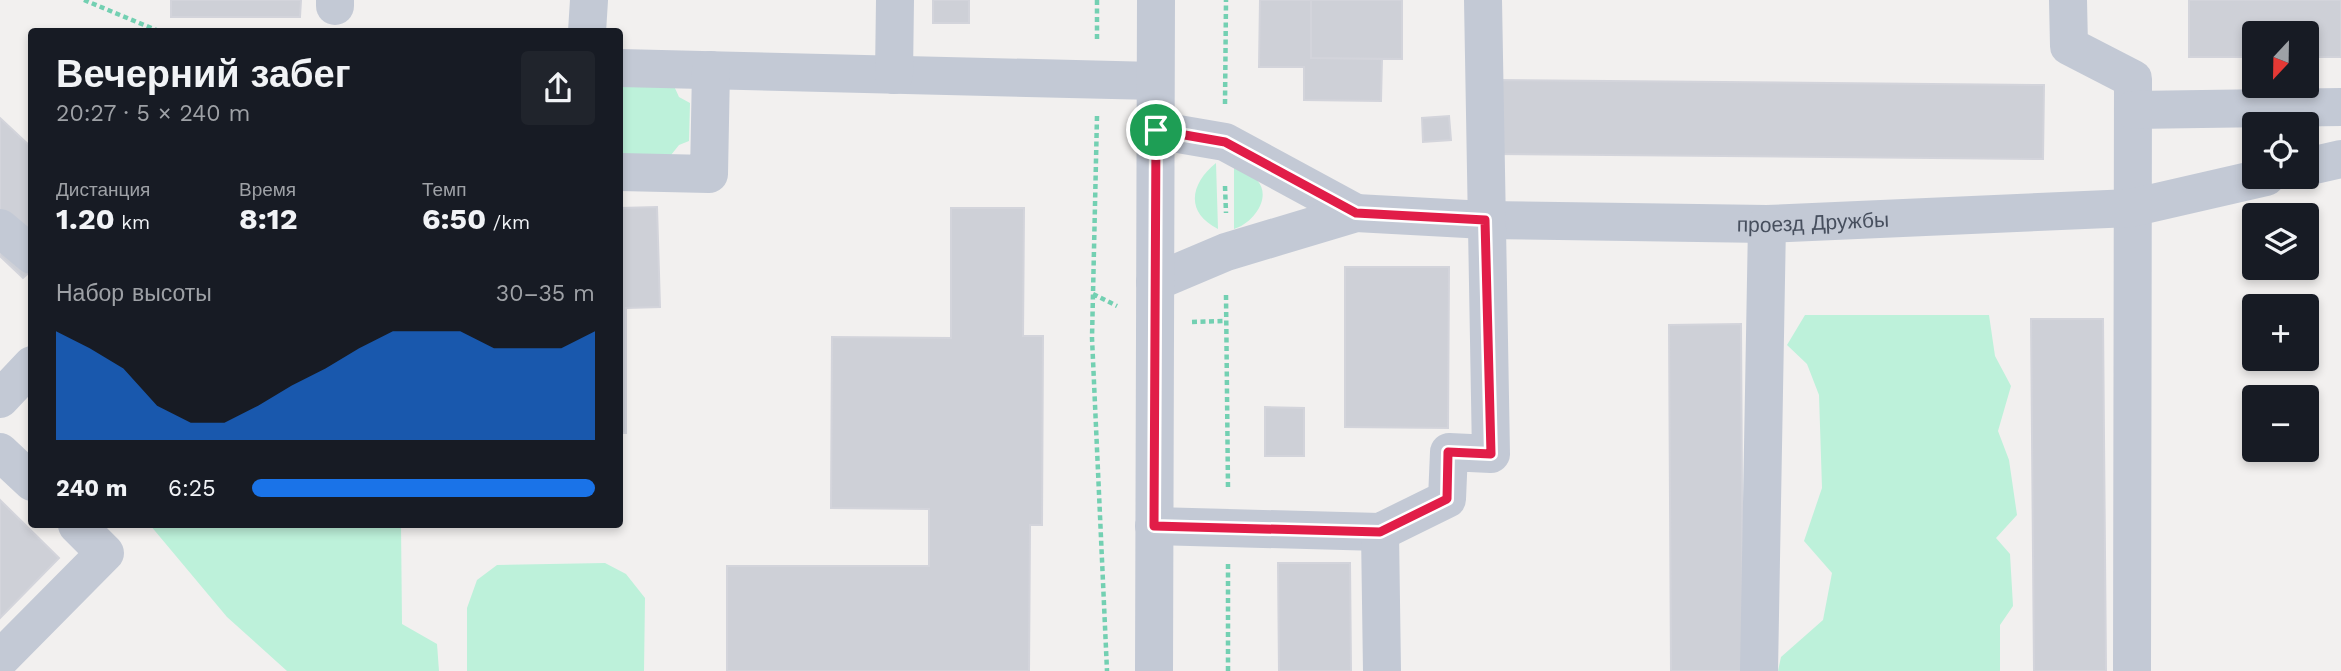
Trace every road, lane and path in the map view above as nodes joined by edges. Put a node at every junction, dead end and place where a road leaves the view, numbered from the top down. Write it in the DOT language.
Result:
graph roads {
  1 [pos="84,0"];
  2 [pos="589,0"];
  3 [pos="895,0"];
  4 [pos="1097,0"];
  5 [pos="1156,0"];
  6 [pos="1226,0"];
  7 [pos="1483,0"];
  8 [pos="2068,0"];
  9 [pos="151,28"];
  10 [pos="587,28"];
  11 [pos="623,68"];
  12 [pos="711,70"];
  13 [pos="894,75"];
  14 [pos="1097,80"];
  15 [pos="1155,81"];
  16 [pos="2341,107"];
  17 [pos="2133,110"];
  18 [pos="1156,130"];
  19 [pos="1225,142"];
  20 [pos="2341,159"];
  21 [pos="2319,164"];
  22 [pos="623,172"];
  23 [pos="2242,183"];
  24 [pos="2131,208"];
  25 [pos="1356,213"];
  26 [pos="1485,220"];
  27 [pos="1767,224"];
  28 [pos="0,228"];
  29 [pos="28,252"];
  30 [pos="1226,252"];
  31 [pos="1155,282"];
  32 [pos="28,369"];
  33 [pos="0,399"];
  34 [pos="0,452"];
  35 [pos="28,478"];
  36 [pos="1154,526"];
  37 [pos="80,528"];
  38 [pos="1228,528"];
  39 [pos="1380,532"];
  40 [pos="0,659"];
  41 [pos="1107,671"];
  42 [pos="1154,671"];
  43 [pos="1228,671"];
  44 [pos="1382,671"];
  45 [pos="1759,671"];
  46 [pos="2132,671"];
  1 -- 9 [label="path"];
  2 -- 10 [label="street"];
  3 -- 13 [label="street"];
  4 -- 14 [label="path"];
  5 -- 15 [label="street"];
  6 -- 19 [label="path"];
  7 -- 26 [label="street"];
  8 -- 17 [label="street"];
  11 -- 12 [label="street"];
  12 -- 13 [label="street"];
  12 -- 22 [label="street"];
  13 -- 14 [label="street"];
  14 -- 15 [label="street"];
  14 -- 41 [label="path"];
  15 -- 18 [label="street"];
  16 -- 17 [label="street"];
  17 -- 24 [label="street"];
  18 -- 19 [label="street, проезд Дружбы"];
  18 -- 31 [label="street"];
  19 -- 25 [label="street, проезд Дружбы"];
  19 -- 30 [label="path"];
  20 -- 21 [label="street"];
  23 -- 24 [label="street, проезд Дружбы"];
  24 -- 27 [label="street, проезд Дружбы"];
  24 -- 46 [label="street"];
  25 -- 26 [label="street, проезд Дружбы"];
  25 -- 30 [label="street, проезд Дружбы"];
  26 -- 27 [label="street, проезд Дружбы"];
  26 -- 39 [label="street"];
  27 -- 45 [label="street"];
  28 -- 29 [label="street"];
  30 -- 31 [label="street, проезд Дружбы"];
  30 -- 38 [label="path"];
  31 -- 36 [label="street"];
  32 -- 33 [label="street"];
  34 -- 35 [label="street"];
  36 -- 38 [label="street"];
  36 -- 42 [label="street"];
  37 -- 40 [label="street"];
  38 -- 39 [label="street"];
  38 -- 43 [label="path"];
  39 -- 44 [label="street"];
}
